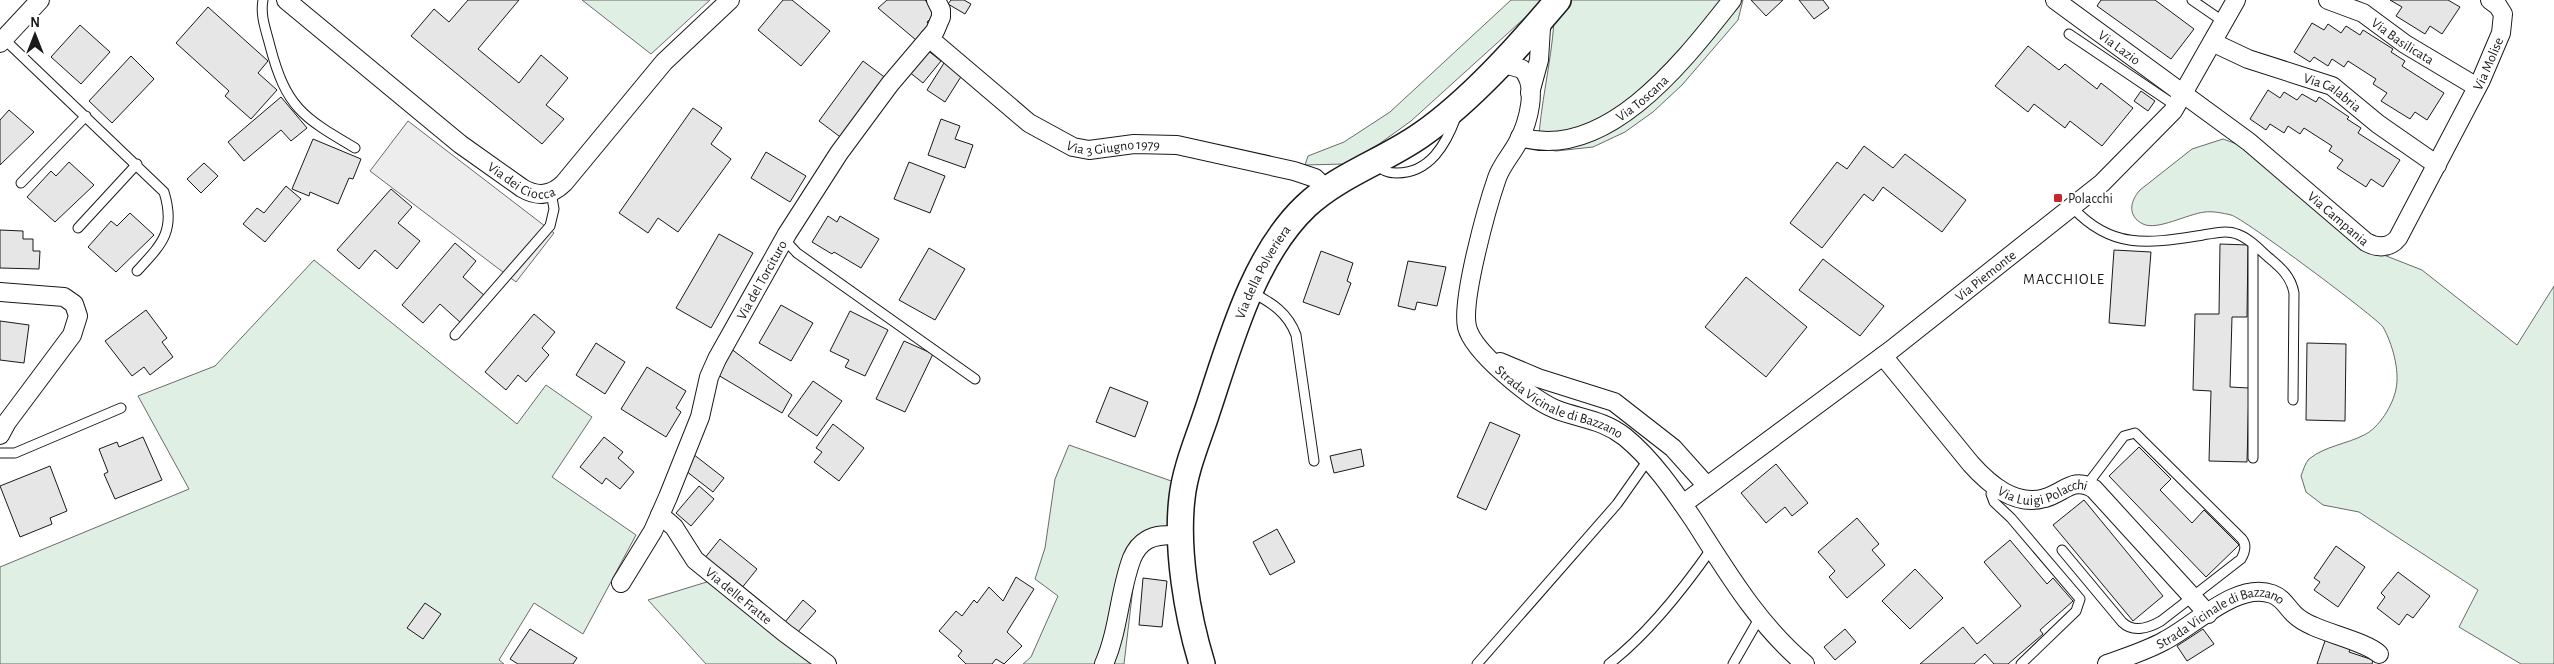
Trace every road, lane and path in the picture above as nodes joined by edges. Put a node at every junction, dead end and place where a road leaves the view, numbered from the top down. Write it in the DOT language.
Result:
graph roads {
  1 [pos="40,0"];
  2 [pos="263,0"];
  3 [pos="286,0"];
  4 [pos="730,0"];
  5 [pos="936,0"];
  6 [pos="1732,0"];
  7 [pos="2055,0"];
  8 [pos="2192,0"];
  9 [pos="2236,0"];
  10 [pos="2328,0"];
  11 [pos="2490,0"];
  12 [pos="1552,7"];
  13 [pos="2224,22"];
  14 [pos="2069,34"];
  15 [pos="929,38"];
  16 [pos="2,41"];
  17 [pos="1522,41"];
  18 [pos="2214,43"];
  19 [pos="1493,70"];
  20 [pos="1532,82"];
  21 [pos="2477,88"];
  22 [pos="2180,101"];
  23 [pos="86,116"];
  24 [pos="2456,127"];
  25 [pos="1520,137"];
  26 [pos="355,148"];
  27 [pos="137,164"];
  28 [pos="2438,165"];
  29 [pos="21,184"];
  30 [pos="1327,190"];
  31 [pos="551,192"];
  32 [pos="2073,208"];
  33 [pos="78,228"];
  34 [pos="784,240"];
  35 [pos="2253,245"];
  36 [pos="137,271"];
  37 [pos="0,292"];
  38 [pos="1251,292"];
  39 [pos="455,335"];
  40 [pos="1475,342"];
  41 [pos="1883,356"];
  42 [pos="975,379"];
  43 [pos="2293,400"];
  44 [pos="121,408"];
  45 [pos="0,434"];
  46 [pos="0,453"];
  47 [pos="2253,458"];
  48 [pos="1648,460"];
  49 [pos="1314,461"];
  50 [pos="1993,485"];
  51 [pos="2087,485"];
  52 [pos="1707,486"];
  53 [pos="1683,504"];
  54 [pos="660,515"];
  55 [pos="1181,535"];
  56 [pos="1712,548"];
  57 [pos="2062,550"];
  58 [pos="621,583"];
  59 [pos="2194,596"];
  60 [pos="2208,614"];
  61 [pos="1760,617"];
  62 [pos="2379,654"];
  63 [pos="827,664"];
  64 [pos="1104,664"];
  65 [pos="1202,664"];
  66 [pos="1477,664"];
  67 [pos="1609,664"];
  68 [pos="1733,664"];
  69 [pos="1805,664"];
  70 [pos="2021,664"];
  71 [pos="2107,664"];
  1 -- 16 [label="street"];
  2 -- 26 [label="lane"];
  3 -- 31 [label="street, Via dei Ciocca"];
  4 -- 31 [label="street, Via dei Ciocca"];
  5 -- 15 [label="street, Via del Torcituro"];
  6 -- 25 [label="street, Via Toscana"];
  7 -- 22 [label="street, Via Lazio"];
  8 -- 13 [label="lane"];
  9 -- 13 [label="street, Via Piemonte"];
  10 -- 21 [label="street, Via Basilicata"];
  11 -- 21 [label="street, Via Molise"];
  12 -- 17 [label="main road, Via della Polveriera"];
  12 -- 20 [label="street, Strada Vicinale di Bazzano"];
  13 -- 18 [label="street, Via Piemonte"];
  14 -- 22 [label="lane"];
  15 -- 30 [label="street, Via 3 Giugno 1979"];
  15 -- 34 [label="street, Via del Torcituro"];
  16 -- 23 [label="lane"];
  17 -- 19 [label="main road, Via della Polveriera"];
  17 -- 20 [label="street, Strada Vicinale di Bazzano"];
  18 -- 22 [label="street, Via Piemonte"];
  18 -- 28 [label="street, Via Calabria"];
  19 -- 20 [label="street"];
  19 -- 30 [label="main road, Via della Polveriera"];
  20 -- 25 [label="street, Strada Vicinale di Bazzano"];
  21 -- 24 [label="street, Via Molise"];
  22 -- 28 [label="street, Via Campania"];
  22 -- 32 [label="street, Via Piemonte"];
  23 -- 27 [label="lane"];
  23 -- 29 [label="lane"];
  24 -- 28 [label="street, Via Campania"];
  25 -- 40 [label="street, Strada Vicinale di Bazzano"];
  27 -- 33 [label="lane"];
  27 -- 36 [label="lane"];
  30 -- 38 [label="main road, Via della Polveriera"];
  31 -- 39 [label="lane"];
  32 -- 35 [label="lane"];
  32 -- 41 [label="street, Via Piemonte"];
  34 -- 42 [label="lane"];
  34 -- 54 [label="street, Via del Torcituro"];
  35 -- 43 [label="lane"];
  35 -- 47 [label="lane"];
  37 -- 45 [label="street"];
  38 -- 49 [label="lane"];
  38 -- 55 [label="main road, Via della Polveriera"];
  40 -- 48 [label="street, Strada Vicinale di Bazzano"];
  40 -- 52 [label="street"];
  41 -- 50 [label="street, Via Luigi Polacchi"];
  41 -- 52 [label="street, Via Piemonte"];
  44 -- 46 [label="lane"];
  48 -- 53 [label="street, Strada Vicinale di Bazzano"];
  48 -- 66 [label="lane"];
  50 -- 51 [label="street, Via Luigi Polacchi"];
  50 -- 70 [label="lane"];
  51 -- 59 [label="street, Via Luigi Polacchi"];
  51 -- 59 [label="lane"];
  52 -- 53 [label="street, Via Piemonte"];
  53 -- 56 [label="street, Strada Vicinale di Bazzano"];
  54 -- 58 [label="street, Via del Torcituro"];
  54 -- 63 [label="street, Via delle Fratte"];
  55 -- 64 [label="street"];
  55 -- 65 [label="main road, Via della Polveriera"];
  56 -- 61 [label="street, Strada Vicinale di Bazzano"];
  56 -- 67 [label="lane"];
  57 -- 59 [label="lane"];
  59 -- 60 [label="street, Via Luigi Polacchi"];
  60 -- 62 [label="street, Strada Vicinale di Bazzano"];
  60 -- 71 [label="street, Strada Vicinale di Bazzano"];
  61 -- 68 [label="lane"];
  61 -- 69 [label="street, Strada Vicinale di Bazzano"];
}
